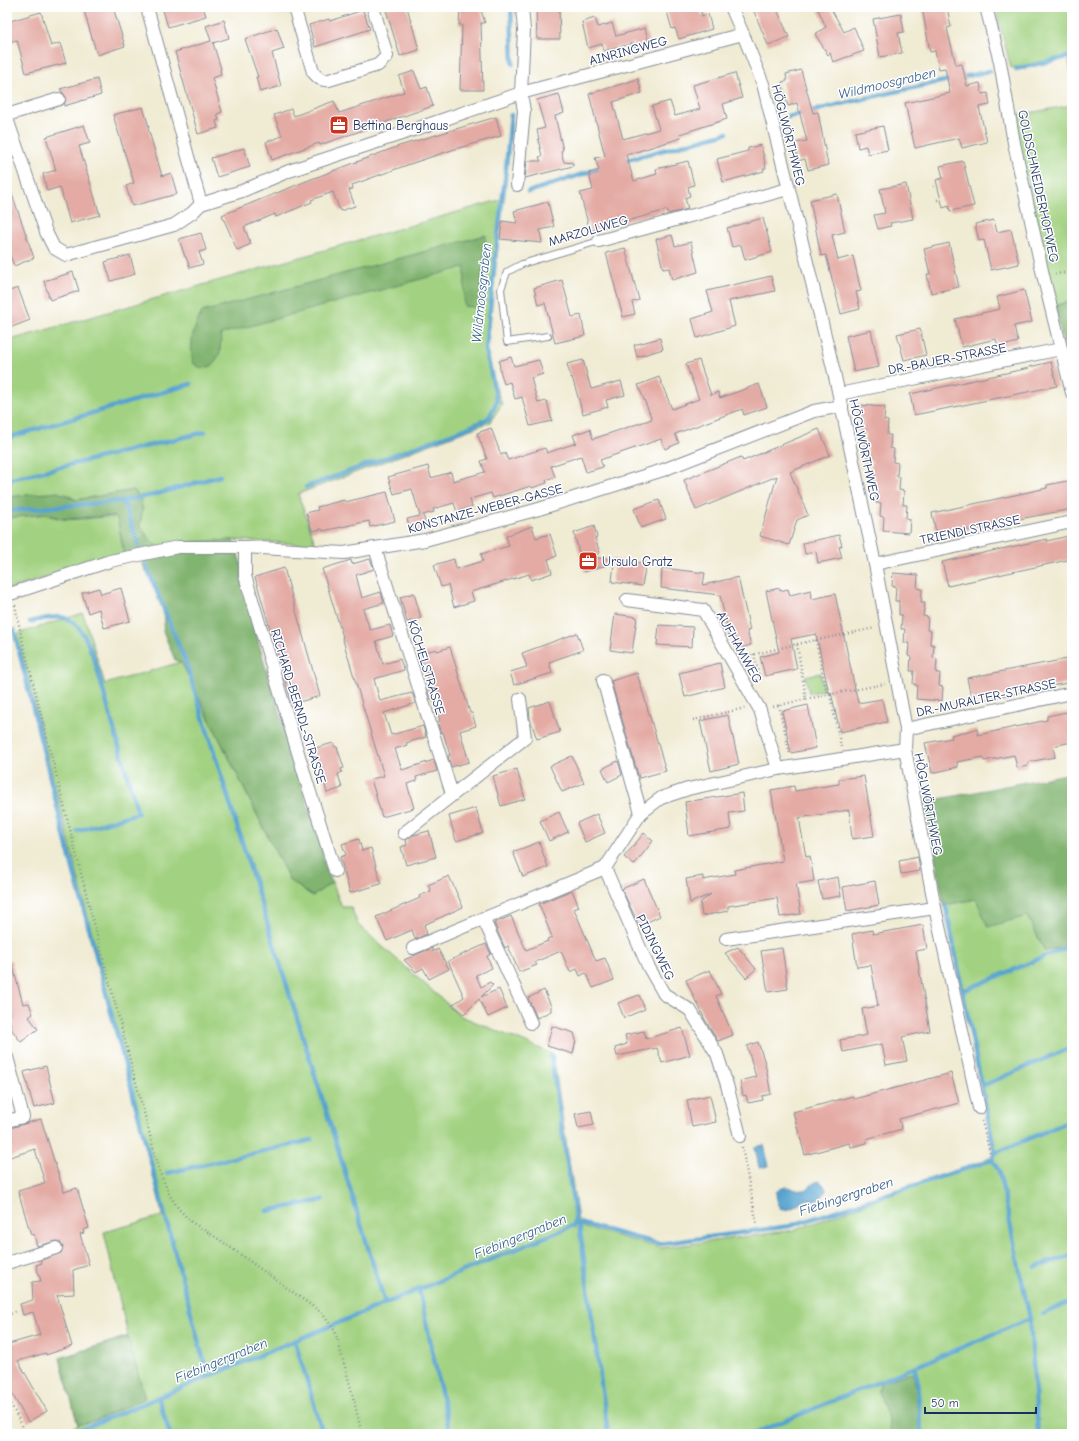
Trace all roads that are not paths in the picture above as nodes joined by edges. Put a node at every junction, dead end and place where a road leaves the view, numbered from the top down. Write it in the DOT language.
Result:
graph roads {
  1 [pos="147,7"];
  2 [pos="294,7"];
  3 [pos="373,7"];
  4 [pos="522,7"];
  5 [pos="731,7"];
  6 [pos="986,7"];
  7 [pos="743,34"];
  8 [pos="521,93"];
  9 [pos="59,99"];
  10 [pos="7,115"];
  11 [pos="7,119"];
  12 [pos="517,185"];
  13 [pos="788,189"];
  14 [pos="201,204"];
  15 [pos="599,241"];
  16 [pos="548,336"];
  17 [pos="1061,349"];
  18 [pos="1072,393"];
  19 [pos="841,400"];
  20 [pos="1072,522"];
  21 [pos="245,547"];
  22 [pos="375,548"];
  23 [pos="875,564"];
  24 [pos="9,594"];
  25 [pos="627,600"];
  26 [pos="604,680"];
  27 [pos="1072,693"];
  28 [pos="520,699"];
  29 [pos="906,729"];
  30 [pos="905,749"];
  31 [pos="778,769"];
  32 [pos="452,794"];
  33 [pos="641,813"];
  34 [pos="404,833"];
  35 [pos="605,868"];
  36 [pos="335,871"];
  37 [pos="935,908"];
  38 [pos="483,918"];
  39 [pos="726,939"];
  40 [pos="412,948"];
  41 [pos="531,1023"];
  42 [pos="7,1057"];
  43 [pos="979,1108"];
  44 [pos="7,1121"];
  45 [pos="740,1136"];
  46 [pos="56,1248"];
  47 [pos="7,1263"];
  1 -- 14 [label="street"];
  2 -- 3 [label="street"];
  4 -- 8 [label="street"];
  5 -- 7 [label="street, HÖGLWÖRTHWEG"];
  6 -- 17 [label="street, GOLDSCHNEIDERHOFWEG"];
  7 -- 8 [label="street, AINRINGWEG"];
  7 -- 13 [label="street, HÖGLWÖRTHWEG"];
  8 -- 12 [label="street"];
  8 -- 14 [label="street, AINRINGWEG"];
  9 -- 10 [label="street"];
  11 -- 14 [label="street"];
  13 -- 15 [label="street, MARZOLLWEG"];
  13 -- 19 [label="street, HÖGLWÖRTHWEG"];
  15 -- 16 [label="lane, MARZOLLWEG"];
  17 -- 18 [label="street, GOLDSCHNEIDERHOFWEG"];
  17 -- 19 [label="street, DR.-BAUER-STRASSE"];
  19 -- 22 [label="street, KONSTANZE-WEBER-GASSE"];
  19 -- 23 [label="street, HÖGLWÖRTHWEG"];
  20 -- 23 [label="street, TRIENDLSTRASSE"];
  21 -- 22 [label="street, KONSTANZE-WEBER-GASSE"];
  21 -- 24 [label="street, KONSTANZE-WEBER-GASSE"];
  21 -- 36 [label="street, RICHARD-BERNDL-STRASSE"];
  22 -- 32 [label="street, KÖCHELSTRASSE"];
  23 -- 29 [label="street, HÖGLWÖRTHWEG"];
  25 -- 31 [label="street, AUFHAMWEG"];
  26 -- 33 [label="street"];
  27 -- 29 [label="street, DR.-MURALTER-STRASSE"];
  28 -- 32 [label="street"];
  29 -- 30 [label="street, HÖGLWÖRTHWEG"];
  30 -- 31 [label="street"];
  30 -- 37 [label="street, HÖGLWÖRTHWEG"];
  31 -- 33 [label="street"];
  32 -- 34 [label="street"];
  33 -- 35 [label="street"];
  35 -- 38 [label="street"];
  35 -- 45 [label="street, PIDINGWEG"];
  37 -- 39 [label="street"];
  37 -- 43 [label="street, HÖGLWÖRTHWEG"];
  38 -- 40 [label="street"];
  38 -- 41 [label="street"];
  42 -- 44 [label="street"];
  46 -- 47 [label="street"];
}
